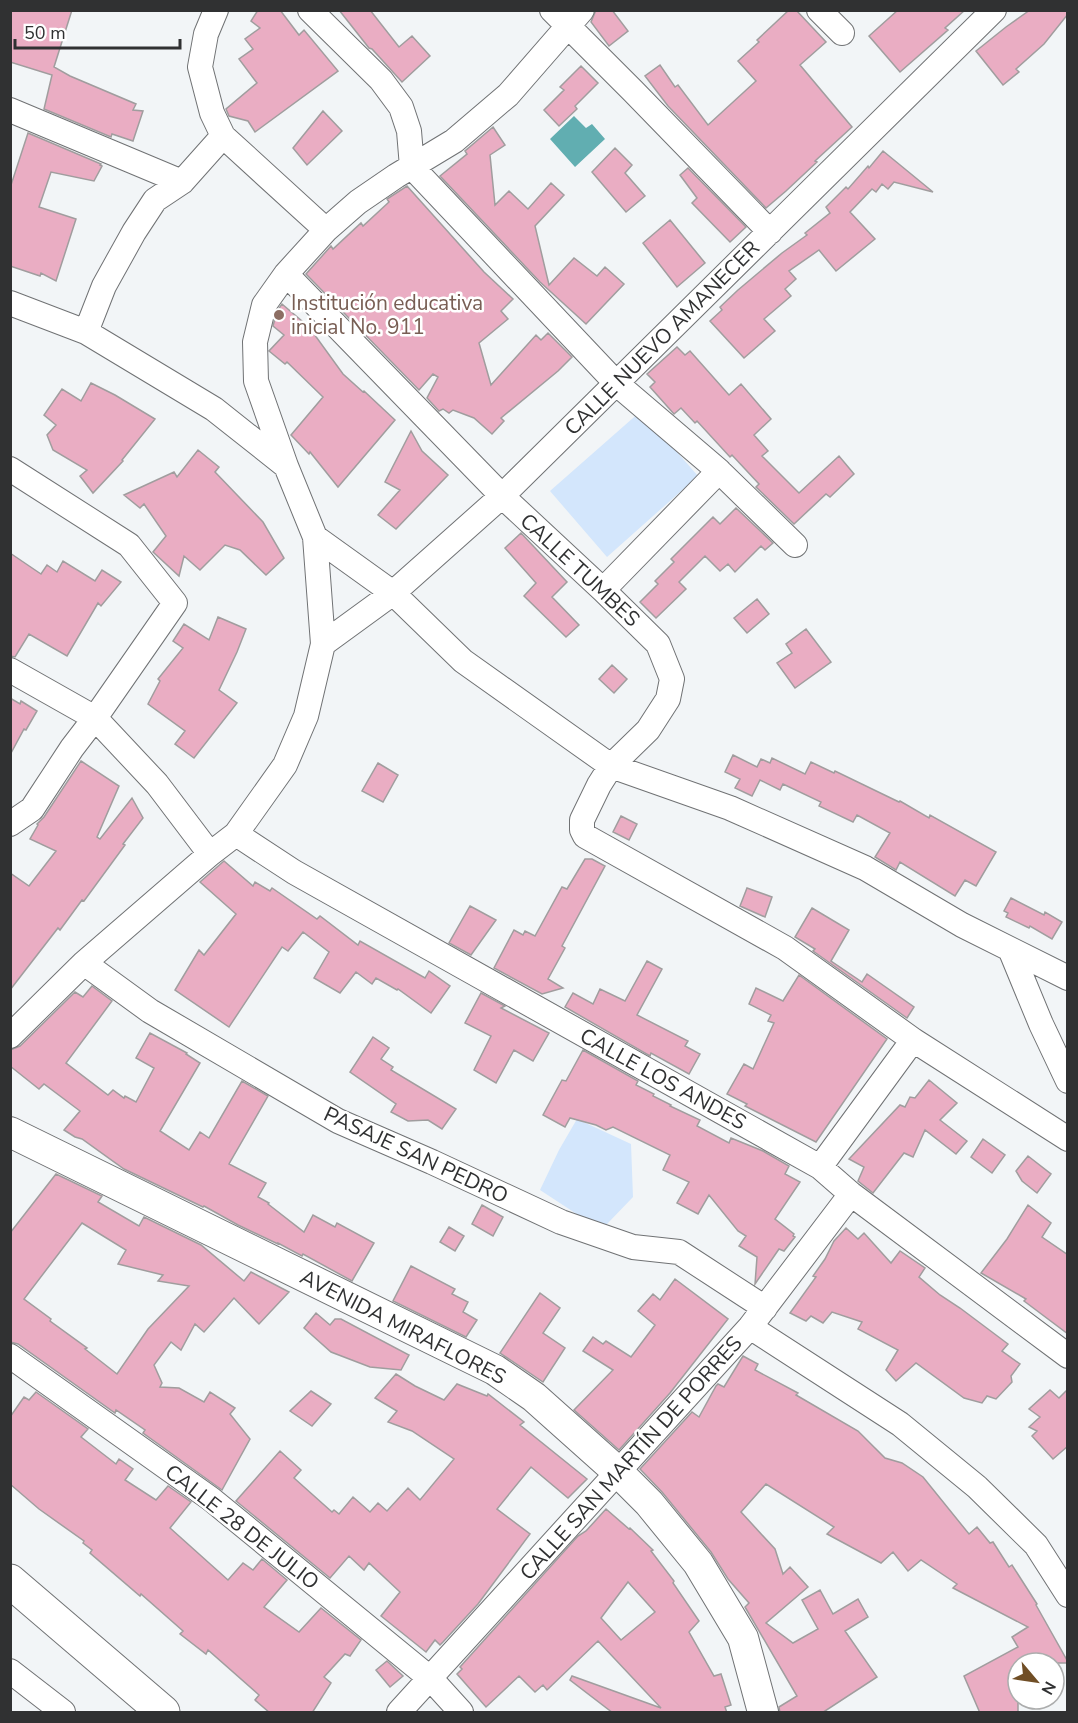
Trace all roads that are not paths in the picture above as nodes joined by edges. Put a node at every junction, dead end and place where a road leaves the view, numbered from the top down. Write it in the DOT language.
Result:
graph roads {
  1 [pos="216,10"];
  2 [pos="310,10"];
  3 [pos="819,10"];
  4 [pos="994,10"];
  5 [pos="567,16"];
  6 [pos="842,33"];
  7 [pos="10,110"];
  8 [pos="222,136"];
  9 [pos="412,167"];
  10 [pos="182,182"];
  11 [pos="326,230"];
  12 [pos="770,232"];
  13 [pos="286,274"];
  14 [pos="10,303"];
  15 [pos="86,332"];
  16 [pos="617,384"];
  17 [pos="286,466"];
  18 [pos="10,469"];
  19 [pos="719,471"];
  20 [pos="502,496"];
  21 [pos="315,537"];
  22 [pos="795,545"];
  23 [pos="603,590"];
  24 [pos="393,593"];
  25 [pos="323,644"];
  26 [pos="10,670"];
  27 [pos="95,718"];
  28 [pos="610,766"];
  29 [pos="10,824"];
  30 [pos="236,834"];
  31 [pos="210,854"];
  32 [pos="1010,949"];
  33 [pos="84,963"];
  34 [pos="1068,978"];
  35 [pos="10,1036"];
  36 [pos="913,1040"];
  37 [pos="1068,1081"];
  38 [pos="10,1132"];
  39 [pos="1068,1139"];
  40 [pos="820,1167"];
  41 [pos="851,1194"];
  42 [pos="758,1317"];
  43 [pos="10,1356"];
  44 [pos="1068,1356"];
  45 [pos="618,1472"];
  46 [pos="10,1581"];
  47 [pos="1068,1595"];
  48 [pos="10,1671"];
  49 [pos="431,1679"];
  50 [pos="61,1712"];
  51 [pos="163,1713"];
  52 [pos="399,1713"];
  53 [pos="461,1713"];
  54 [pos="763,1713"];
  1 -- 8 [label="street"];
  2 -- 9 [label="street"];
  3 -- 6 [label="street"];
  4 -- 12 [label="street, CALLE NUEVO AMANECER"];
  5 -- 9 [label="street"];
  5 -- 12 [label="street"];
  7 -- 10 [label="street"];
  8 -- 10 [label="street"];
  8 -- 11 [label="street"];
  9 -- 11 [label="street"];
  9 -- 16 [label="street"];
  10 -- 15 [label="street"];
  11 -- 13 [label="street"];
  12 -- 16 [label="street, CALLE NUEVO AMANECER"];
  13 -- 17 [label="street"];
  13 -- 20 [label="street, CALLE TUMBES"];
  14 -- 15 [label="street"];
  15 -- 17 [label="street"];
  16 -- 19 [label="street"];
  16 -- 20 [label="street, CALLE NUEVO AMANECER"];
  17 -- 21 [label="street"];
  18 -- 27 [label="street"];
  19 -- 22 [label="street"];
  19 -- 23 [label="street"];
  20 -- 23 [label="street, CALLE TUMBES"];
  20 -- 24 [label="street, CALLE NUEVO AMANECER"];
  21 -- 24 [label="street"];
  21 -- 25 [label="street"];
  23 -- 28 [label="street, CALLE TUMBES"];
  24 -- 25 [label="street, CALLE NUEVO AMANECER"];
  24 -- 28 [label="street"];
  25 -- 30 [label="street"];
  26 -- 27 [label="street"];
  27 -- 29 [label="street"];
  27 -- 31 [label="street"];
  28 -- 32 [label="street"];
  28 -- 36 [label="street"];
  30 -- 31 [label="street"];
  30 -- 40 [label="street, CALLE LOS ANDES"];
  31 -- 33 [label="street"];
  32 -- 34 [label="street"];
  32 -- 37 [label="street"];
  33 -- 35 [label="street"];
  33 -- 42 [label="street, PASAJE SAN PEDRO"];
  36 -- 39 [label="street"];
  36 -- 40 [label="street"];
  38 -- 45 [label="street, AVENIDA MIRAFLORES"];
  40 -- 41 [label="street, CALLE LOS ANDES"];
  41 -- 42 [label="street, CALLE SAN MARTÍN DE PORRES"];
  41 -- 44 [label="street, CALLE LOS ANDES"];
  42 -- 45 [label="street, CALLE SAN MARTÍN DE PORRES"];
  42 -- 47 [label="street, PASAJE SAN PEDRO"];
  43 -- 49 [label="street, CALLE 28 DE JULIO"];
  45 -- 49 [label="street, CALLE SAN MARTÍN DE PORRES"];
  45 -- 54 [label="street, AVENIDA MIRAFLORES"];
  46 -- 51 [label="highway"];
  48 -- 50 [label="street"];
  49 -- 52 [label="street, CALLE SAN MARTÍN DE PORRES"];
  49 -- 53 [label="street, CALLE 28 DE JULIO"];
}
